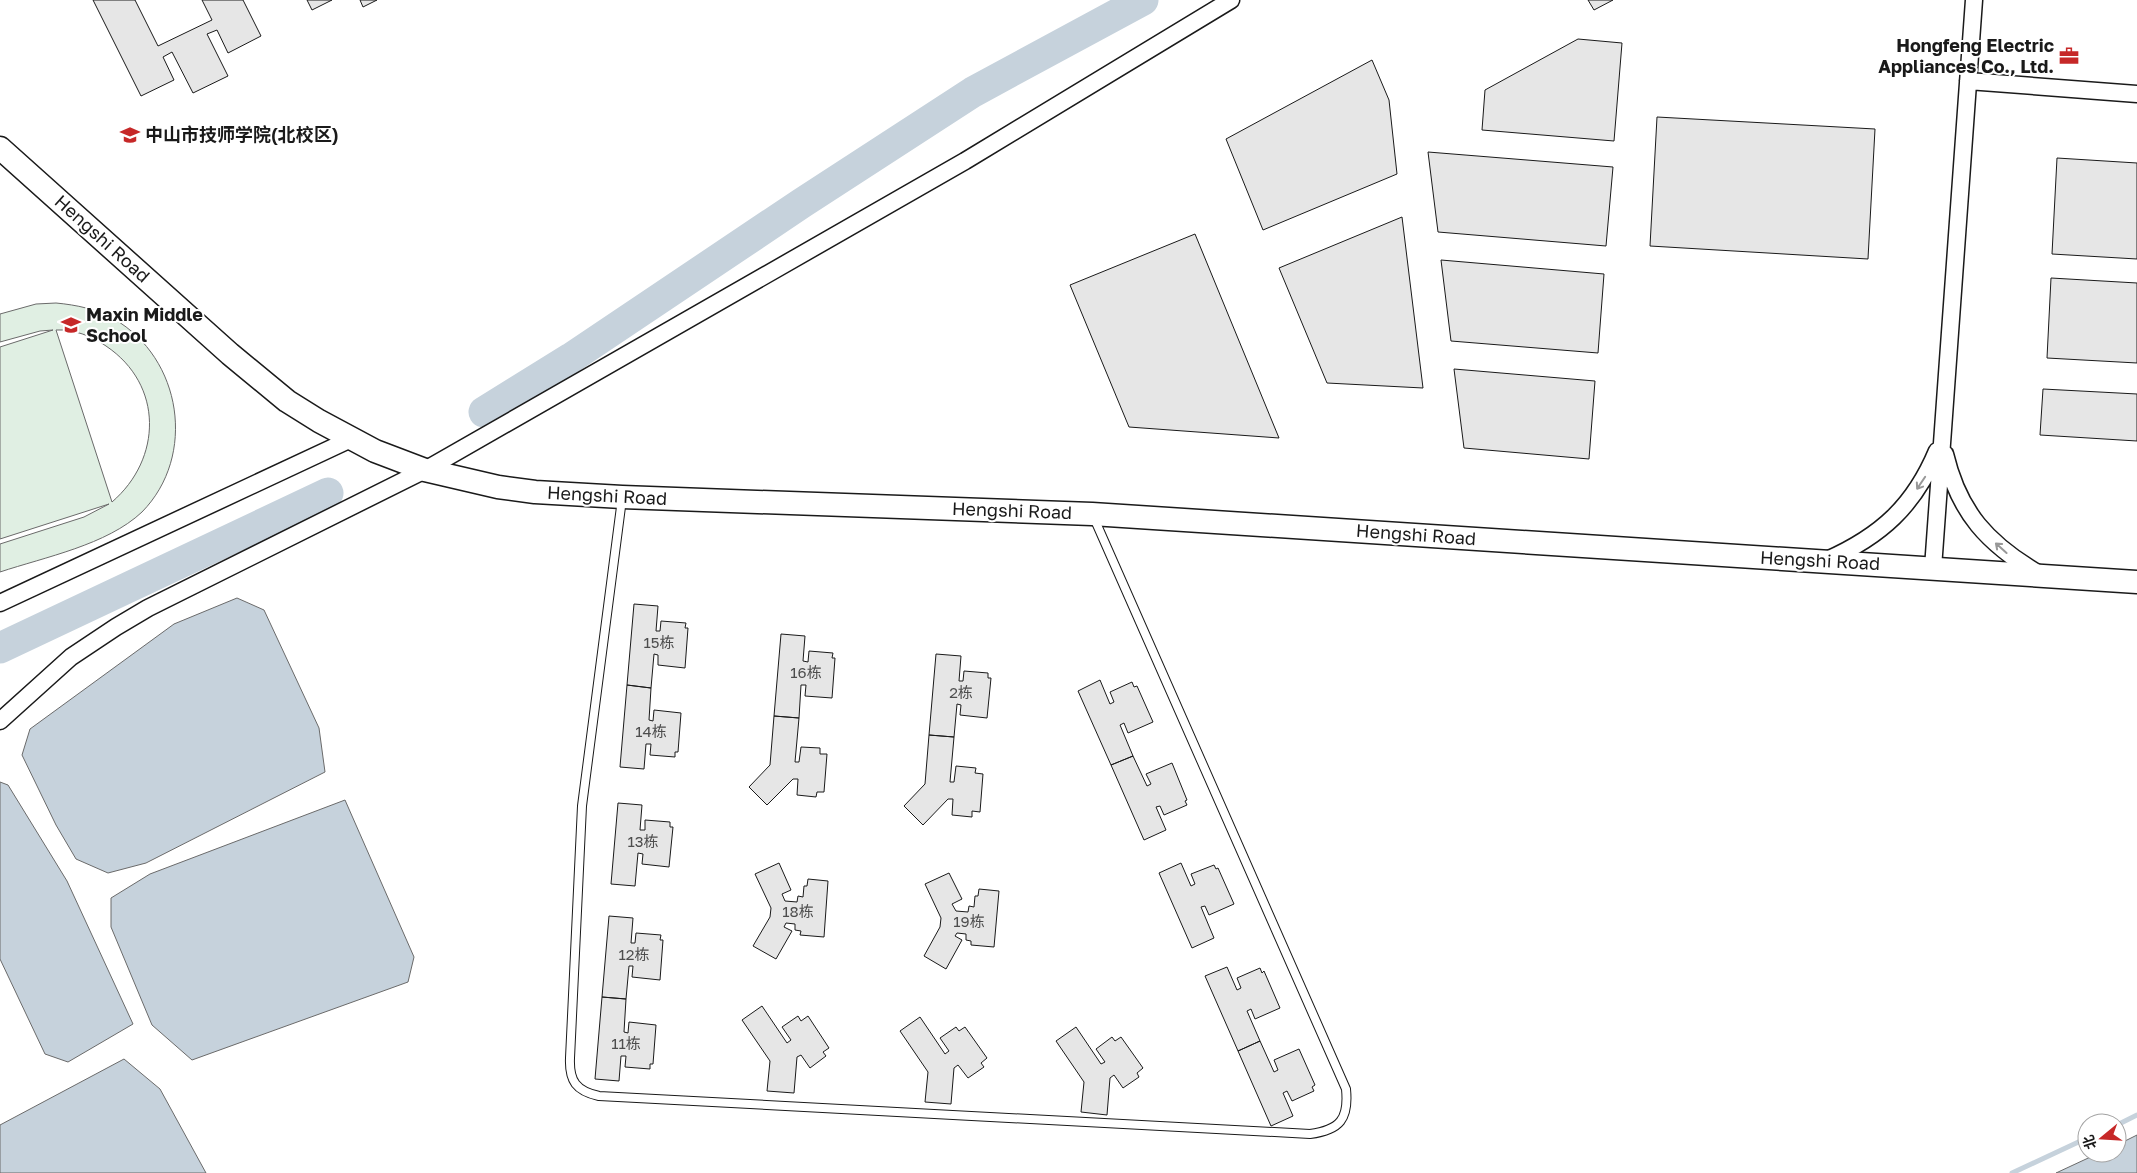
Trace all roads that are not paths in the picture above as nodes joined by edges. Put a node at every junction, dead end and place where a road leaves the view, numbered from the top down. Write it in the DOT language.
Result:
graph roads {
  1 [pos="1230,0"];
  2 [pos="1974,0"];
  3 [pos="1968,81"];
  4 [pos="2137,94"];
  5 [pos="0,148"];
  6 [pos="351,439"];
  7 [pos="1942,440"];
  8 [pos="425,470"];
  9 [pos="622,497"];
  10 [pos="1092,514"];
  11 [pos="1823,562"];
  12 [pos="1933,568"];
  13 [pos="2041,575"];
  14 [pos="2137,582"];
  15 [pos="0,603"];
  16 [pos="0,721"];
  1 -- 8 [label="street"];
  2 -- 3 [label="street"];
  3 -- 4 [label="street"];
  3 -- 7 [label="street"];
  5 -- 6 [label="main road, Hengshi Road"];
  6 -- 8 [label="main road, Hengshi Road"];
  6 -- 15 [label="street"];
  7 -- 11 [label="street, one-way"];
  7 -- 12 [label="street"];
  13 -- 7 [label="street, one-way"];
  8 -- 9 [label="main road, Hengshi Road"];
  8 -- 16 [label="street"];
  9 -- 10 [label="main road, Hengshi Road"];
  9 -- 10 [label="lane"];
  10 -- 11 [label="main road, Hengshi Road"];
  11 -- 12 [label="main road, Hengshi Road"];
  12 -- 13 [label="main road, Hengshi Road"];
  13 -- 14 [label="main road, Hengshi Road"];
}
